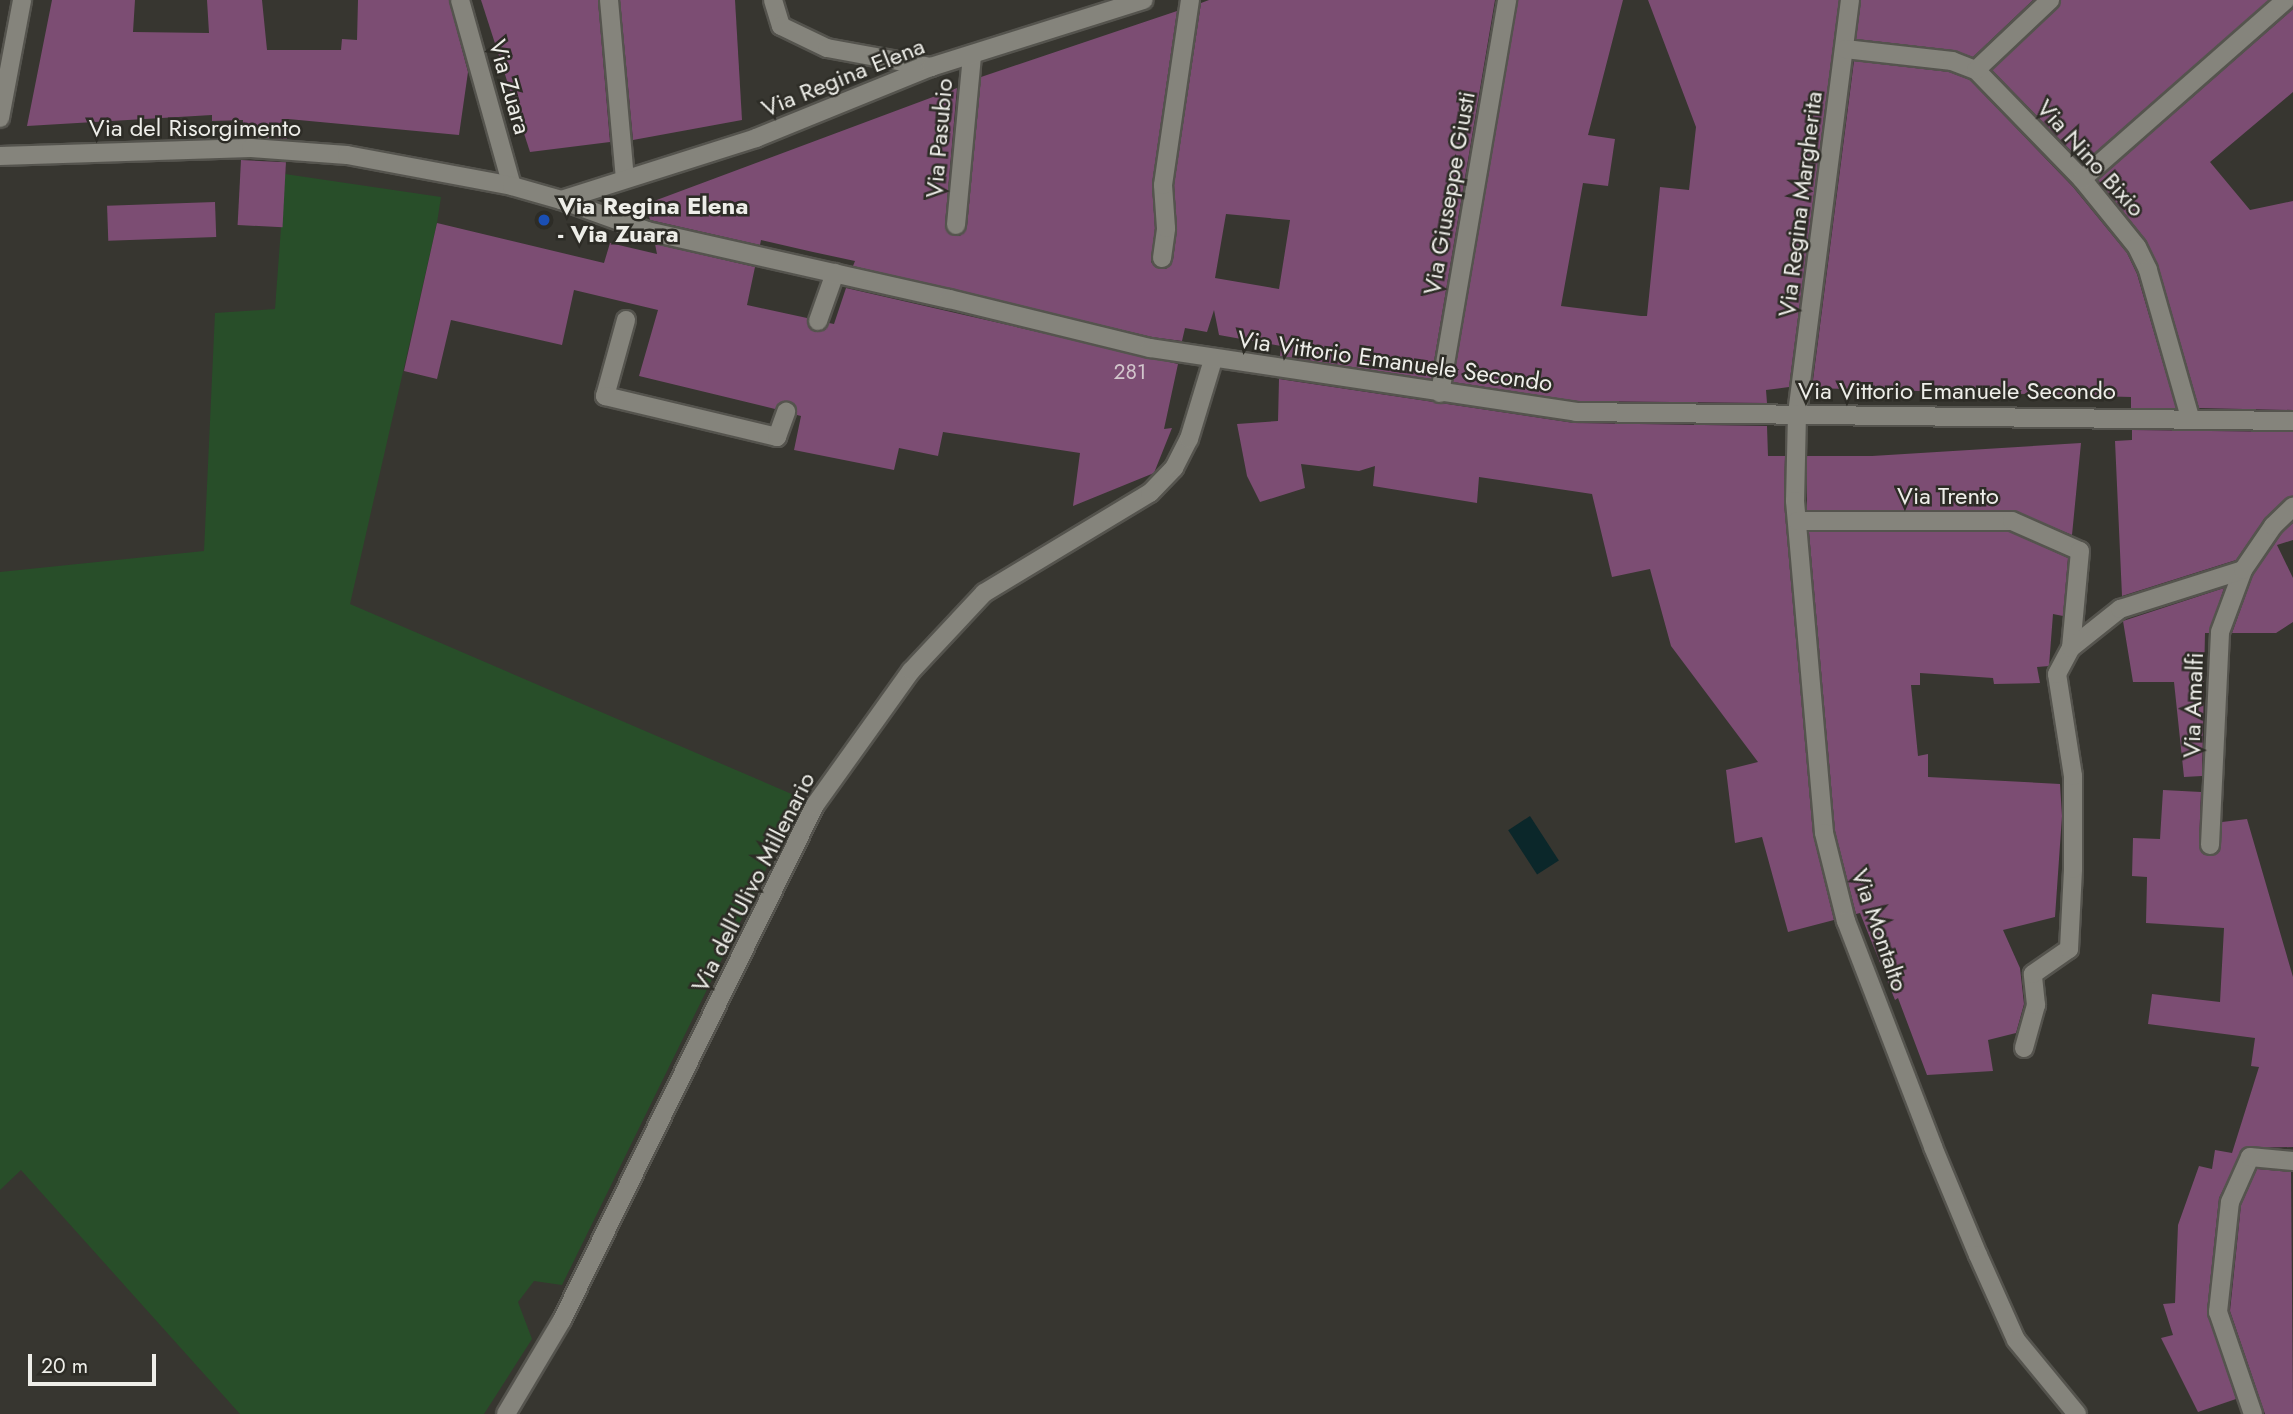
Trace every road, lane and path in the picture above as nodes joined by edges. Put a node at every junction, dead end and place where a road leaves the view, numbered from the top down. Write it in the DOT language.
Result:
graph roads {
  1 [pos="22,0"];
  2 [pos="460,0"];
  3 [pos="609,0"];
  4 [pos="773,0"];
  5 [pos="1144,0"];
  6 [pos="1190,0"];
  7 [pos="1507,0"];
  8 [pos="1850,0"];
  9 [pos="2050,0"];
  10 [pos="2286,0"];
  11 [pos="9,23"];
  12 [pos="1845,49"];
  13 [pos="972,55"];
  14 [pos="931,67"];
  15 [pos="1976,69"];
  16 [pos="0,118"];
  17 [pos="0,156"];
  18 [pos="625,178"];
  19 [pos="2082,179"];
  20 [pos="512,186"];
  21 [pos="561,200"];
  22 [pos="956,225"];
  23 [pos="1162,258"];
  24 [pos="835,273"];
  25 [pos="626,320"];
  26 [pos="818,321"];
  27 [pos="1213,360"];
  28 [pos="1440,393"];
  29 [pos="786,412"];
  30 [pos="1797,414"];
  31 [pos="2190,417"];
  32 [pos="2293,421"];
  33 [pos="2292,509"];
  34 [pos="1797,521"];
  35 [pos="2243,570"];
  36 [pos="2071,648"];
  37 [pos="2210,845"];
  38 [pos="2024,1048"];
  39 [pos="2293,1161"];
  40 [pos="506,1414"];
  41 [pos="2077,1414"];
  42 [pos="2253,1414"];
  1 -- 11 [label="street"];
  2 -- 20 [label="street, Via Zuara"];
  3 -- 18 [label="street"];
  4 -- 14 [label="street"];
  5 -- 13 [label="street, Via Regina Elena"];
  6 -- 23 [label="street"];
  7 -- 28 [label="street, Via Giuseppe Giusti"];
  8 -- 12 [label="street, Via Regina Margherita"];
  9 -- 15 [label="street"];
  10 -- 19 [label="street"];
  11 -- 16 [label="street"];
  12 -- 15 [label="street"];
  12 -- 30 [label="street, Via Regina Margherita"];
  13 -- 14 [label="street, Via Regina Elena"];
  13 -- 22 [label="street, Via Pasubio"];
  14 -- 18 [label="street, Via Regina Elena"];
  15 -- 19 [label="street, Via Nino Bixio"];
  17 -- 20 [label="street, Via del Risorgimento"];
  18 -- 21 [label="street, Via Regina Elena"];
  19 -- 31 [label="street, Via Nino Bixio"];
  20 -- 21 [label="street, Via Vittorio Emanuele Secondo"];
  21 -- 24 [label="street, Via Vittorio Emanuele Secondo"];
  24 -- 26 [label="street"];
  24 -- 27 [label="street, Via Vittorio Emanuele Secondo"];
  25 -- 29 [label="street"];
  27 -- 28 [label="street, Via Vittorio Emanuele Secondo"];
  27 -- 40 [label="street, Via dell'Ulivo Millenario"];
  28 -- 30 [label="street, Via Vittorio Emanuele Secondo"];
  30 -- 31 [label="street, Via Vittorio Emanuele Secondo"];
  30 -- 34 [label="street, Via Montalto"];
  31 -- 32 [label="street, Via Vittorio Emanuele Secondo"];
  33 -- 35 [label="street, Via Amalfi"];
  34 -- 36 [label="street, Via Trento"];
  34 -- 41 [label="street, Via Montalto"];
  35 -- 36 [label="street"];
  35 -- 37 [label="street, Via Amalfi"];
  36 -- 38 [label="street"];
  39 -- 42 [label="street"];
}
